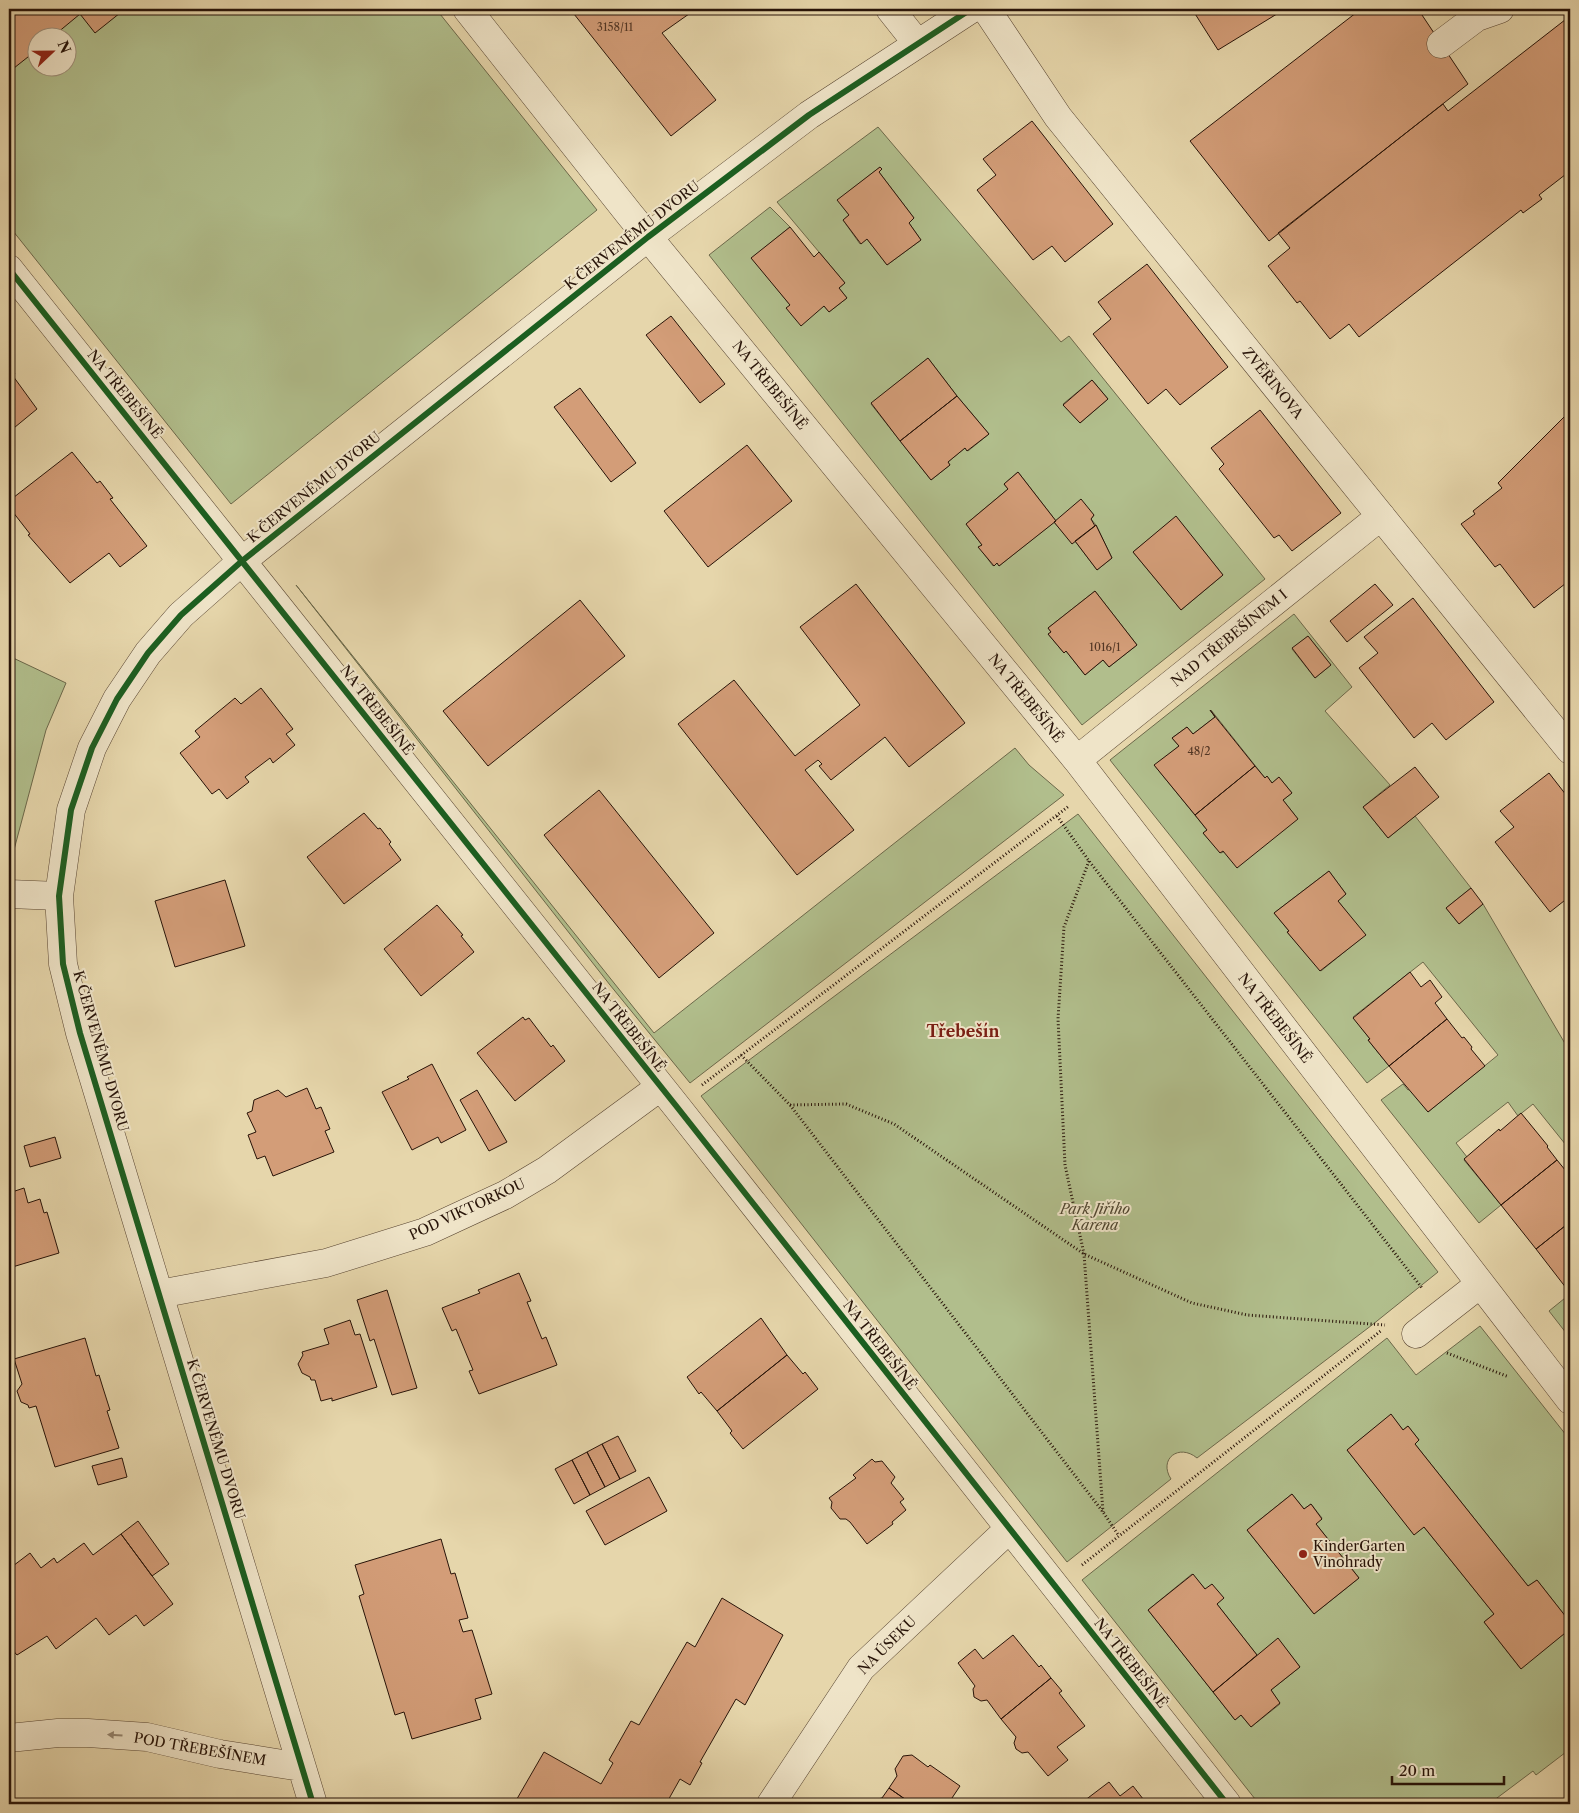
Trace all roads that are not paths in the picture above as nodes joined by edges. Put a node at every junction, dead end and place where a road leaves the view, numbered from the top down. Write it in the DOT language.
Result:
graph roads {
  1 [pos="467,9"];
  2 [pos="890,9"];
  3 [pos="971,9"];
  4 [pos="986,9"];
  5 [pos="1500,9"];
  6 [pos="917,43"];
  7 [pos="1441,44"];
  8 [pos="648,237"];
  9 [pos="9,269"];
  10 [pos="1381,516"];
  11 [pos="242,561"];
  12 [pos="1570,750"];
  13 [pos="1077,760"];
  14 [pos="9,894"];
  15 [pos="59,896"];
  16 [pos="660,1087"];
  17 [pos="1480,1284"];
  18 [pos="159,1294"];
  19 [pos="1416,1334"];
  20 [pos="1562,1390"];
  21 [pos="1009,1529"];
  22 [pos="9,1738"];
  23 [pos="301,1767"];
  24 [pos="313,1804"];
  25 [pos="771,1804"];
  26 [pos="1227,1804"];
  1 -- 8 [label="street, NA TŘEBEŠÍNĚ"];
  2 -- 6 [label="street"];
  3 -- 6 [label="street, K ČERVENÉMU DVORU"];
  4 -- 10 [label="street, ZVĚŘINOVA"];
  5 -- 7 [label="street"];
  6 -- 8 [label="street, K ČERVENÉMU DVORU"];
  8 -- 11 [label="street, K ČERVENÉMU DVORU"];
  8 -- 13 [label="street, NA TŘEBEŠÍNĚ"];
  9 -- 11 [label="street, NA TŘEBEŠÍNĚ"];
  10 -- 12 [label="street, ZVĚŘINOVA"];
  10 -- 13 [label="street, NAD TŘEBEŠÍNEM I"];
  11 -- 15 [label="street, K ČERVENÉMU DVORU"];
  11 -- 16 [label="street, NA TŘEBEŠÍNĚ"];
  13 -- 17 [label="street, NA TŘEBEŠÍNĚ"];
  14 -- 15 [label="street"];
  15 -- 18 [label="street, K ČERVENÉMU DVORU"];
  16 -- 18 [label="street, POD VIKTORKOU"];
  16 -- 21 [label="street, NA TŘEBEŠÍNĚ"];
  17 -- 19 [label="street"];
  17 -- 20 [label="street, NA TŘEBEŠÍNĚ"];
  18 -- 23 [label="street, K ČERVENÉMU DVORU"];
  21 -- 25 [label="street, NA ÚSEKU"];
  21 -- 26 [label="street, NA TŘEBEŠÍNĚ"];
  23 -- 22 [label="street, POD TŘEBEŠÍNEM, one-way"];
  23 -- 24 [label="street, K ČERVENÉMU DVORU"];
}
